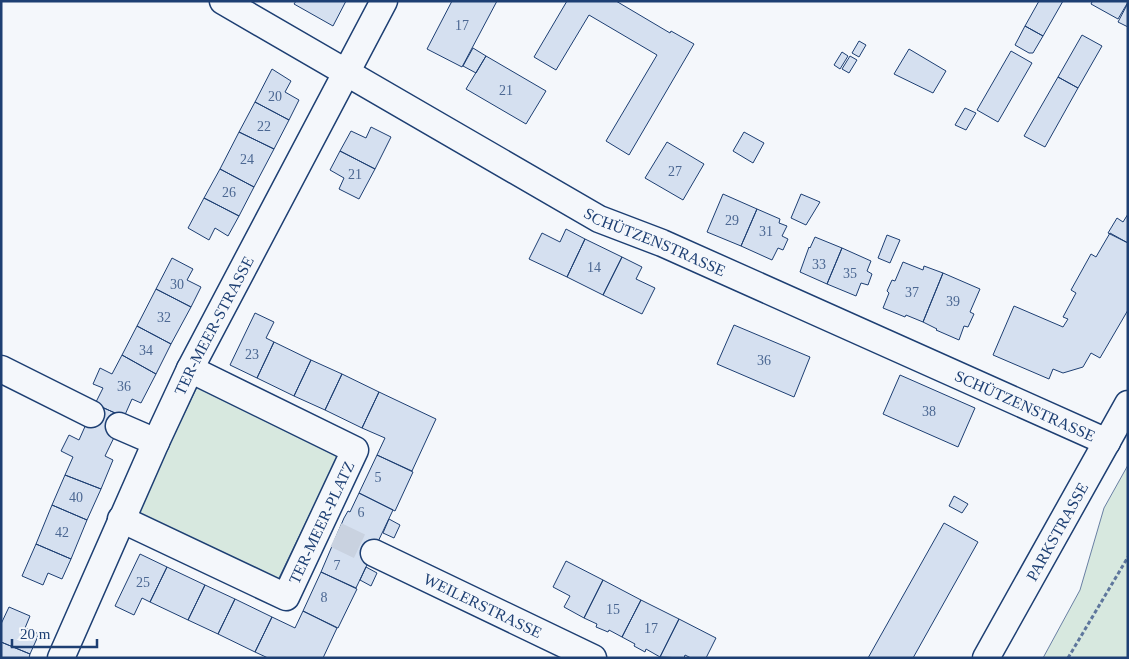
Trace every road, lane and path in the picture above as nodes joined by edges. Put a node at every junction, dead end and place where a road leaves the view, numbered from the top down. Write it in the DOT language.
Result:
graph roads {
  1 [pos="223,1"];
  2 [pos="384,1"];
  3 [pos="346,74"];
  4 [pos="1,369"];
  5 [pos="190,369"];
  6 [pos="1128,404"];
  7 [pos="91,414"];
  8 [pos="119,426"];
  9 [pos="156,442"];
  10 [pos="1107,442"];
  11 [pos="121,519"];
  12 [pos="374,553"];
  13 [pos="1128,557"];
  14 [pos="61,658"];
  15 [pos="593,658"];
  16 [pos="986,658"];
  17 [pos="1068,658"];
  1 -- 3 [label="street, SCHÜTZENSTRASSE"];
  2 -- 3 [label="street, TER-MEER-STRASSE"];
  3 -- 5 [label="street, TER-MEER-STRASSE"];
  3 -- 10 [label="street, SCHÜTZENSTRASSE"];
  4 -- 7 [label="street"];
  5 -- 9 [label="street, TER-MEER-STRASSE"];
  5 -- 11 [label="street, TER-MEER-PLATZ"];
  6 -- 10 [label="street, PARKSTRASSE"];
  8 -- 9 [label="street"];
  9 -- 11 [label="street, TER-MEER-STRASSE"];
  10 -- 16 [label="street, PARKSTRASSE"];
  11 -- 14 [label="street, TER-MEER-STRASSE"];
  12 -- 15 [label="street, WEILERSTRASSE"];
  13 -- 17 [label="path"];
}
